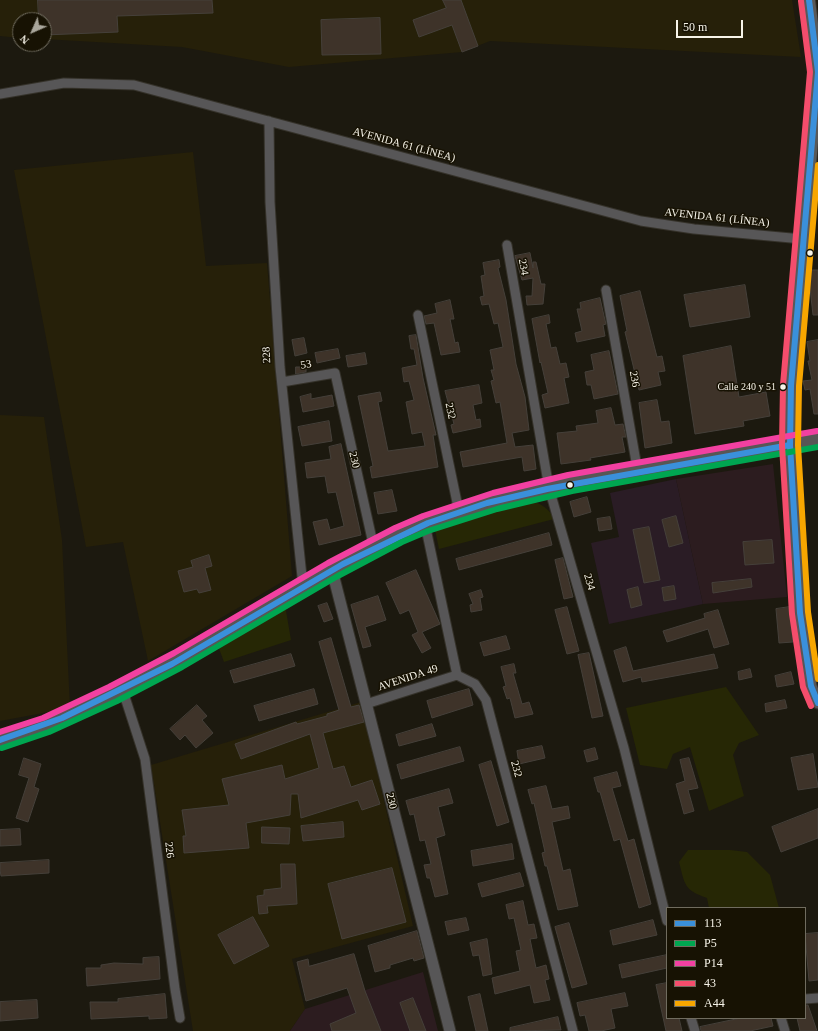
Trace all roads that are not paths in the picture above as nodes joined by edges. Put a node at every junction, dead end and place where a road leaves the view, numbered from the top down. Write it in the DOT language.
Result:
graph roads {
  1 [pos="809,0"];
  2 [pos="0,94"];
  3 [pos="269,121"];
  4 [pos="802,239"];
  5 [pos="507,245"];
  6 [pos="606,290"];
  7 [pos="418,315"];
  8 [pos="335,373"];
  9 [pos="282,382"];
  10 [pos="818,439"];
  11 [pos="790,445"];
  12 [pos="638,472"];
  13 [pos="549,488"];
  14 [pos="459,512"];
  15 [pos="425,524"];
  16 [pos="374,548"];
  17 [pos="332,570"];
  18 [pos="303,586"];
  19 [pos="457,675"];
  20 [pos="122,688"];
  21 [pos="818,703"];
  22 [pos="366,704"];
  23 [pos="0,740"];
  24 [pos="666,917"];
  25 [pos="818,998"];
  26 [pos="806,999"];
  27 [pos="180,1018"];
  28 [pos="691,1019"];
  29 [pos="781,1019"];
  30 [pos="450,1031"];
  31 [pos="572,1031"];
  32 [pos="695,1031"];
  33 [pos="785,1031"];
  1 -- 4 [label="main road"];
  2 -- 3 [label="street, AVENIDA 61 (LÍNEA)"];
  3 -- 4 [label="street, AVENIDA 61 (LÍNEA)"];
  3 -- 9 [label="street, 228"];
  4 -- 11 [label="main road"];
  5 -- 13 [label="street, 234"];
  6 -- 12 [label="street, 236"];
  7 -- 14 [label="street, 232"];
  8 -- 9 [label="street, 53"];
  8 -- 16 [label="street, 230"];
  9 -- 18 [label="street, 228"];
  10 -- 11 [label="main road"];
  11 -- 12 [label="main road"];
  11 -- 21 [label="street"];
  12 -- 13 [label="main road"];
  13 -- 14 [label="main road"];
  13 -- 24 [label="street, 234"];
  14 -- 15 [label="main road"];
  15 -- 16 [label="main road"];
  15 -- 19 [label="street"];
  16 -- 17 [label="main road"];
  17 -- 18 [label="main road"];
  17 -- 22 [label="street, 230"];
  18 -- 20 [label="main road"];
  19 -- 22 [label="street, AVENIDA 49"];
  19 -- 31 [label="street, 232"];
  20 -- 23 [label="main road"];
  20 -- 27 [label="street, 226"];
  22 -- 30 [label="street, 230"];
  25 -- 26 [label="street"];
  28 -- 32 [label="street"];
  29 -- 33 [label="street"];
}
